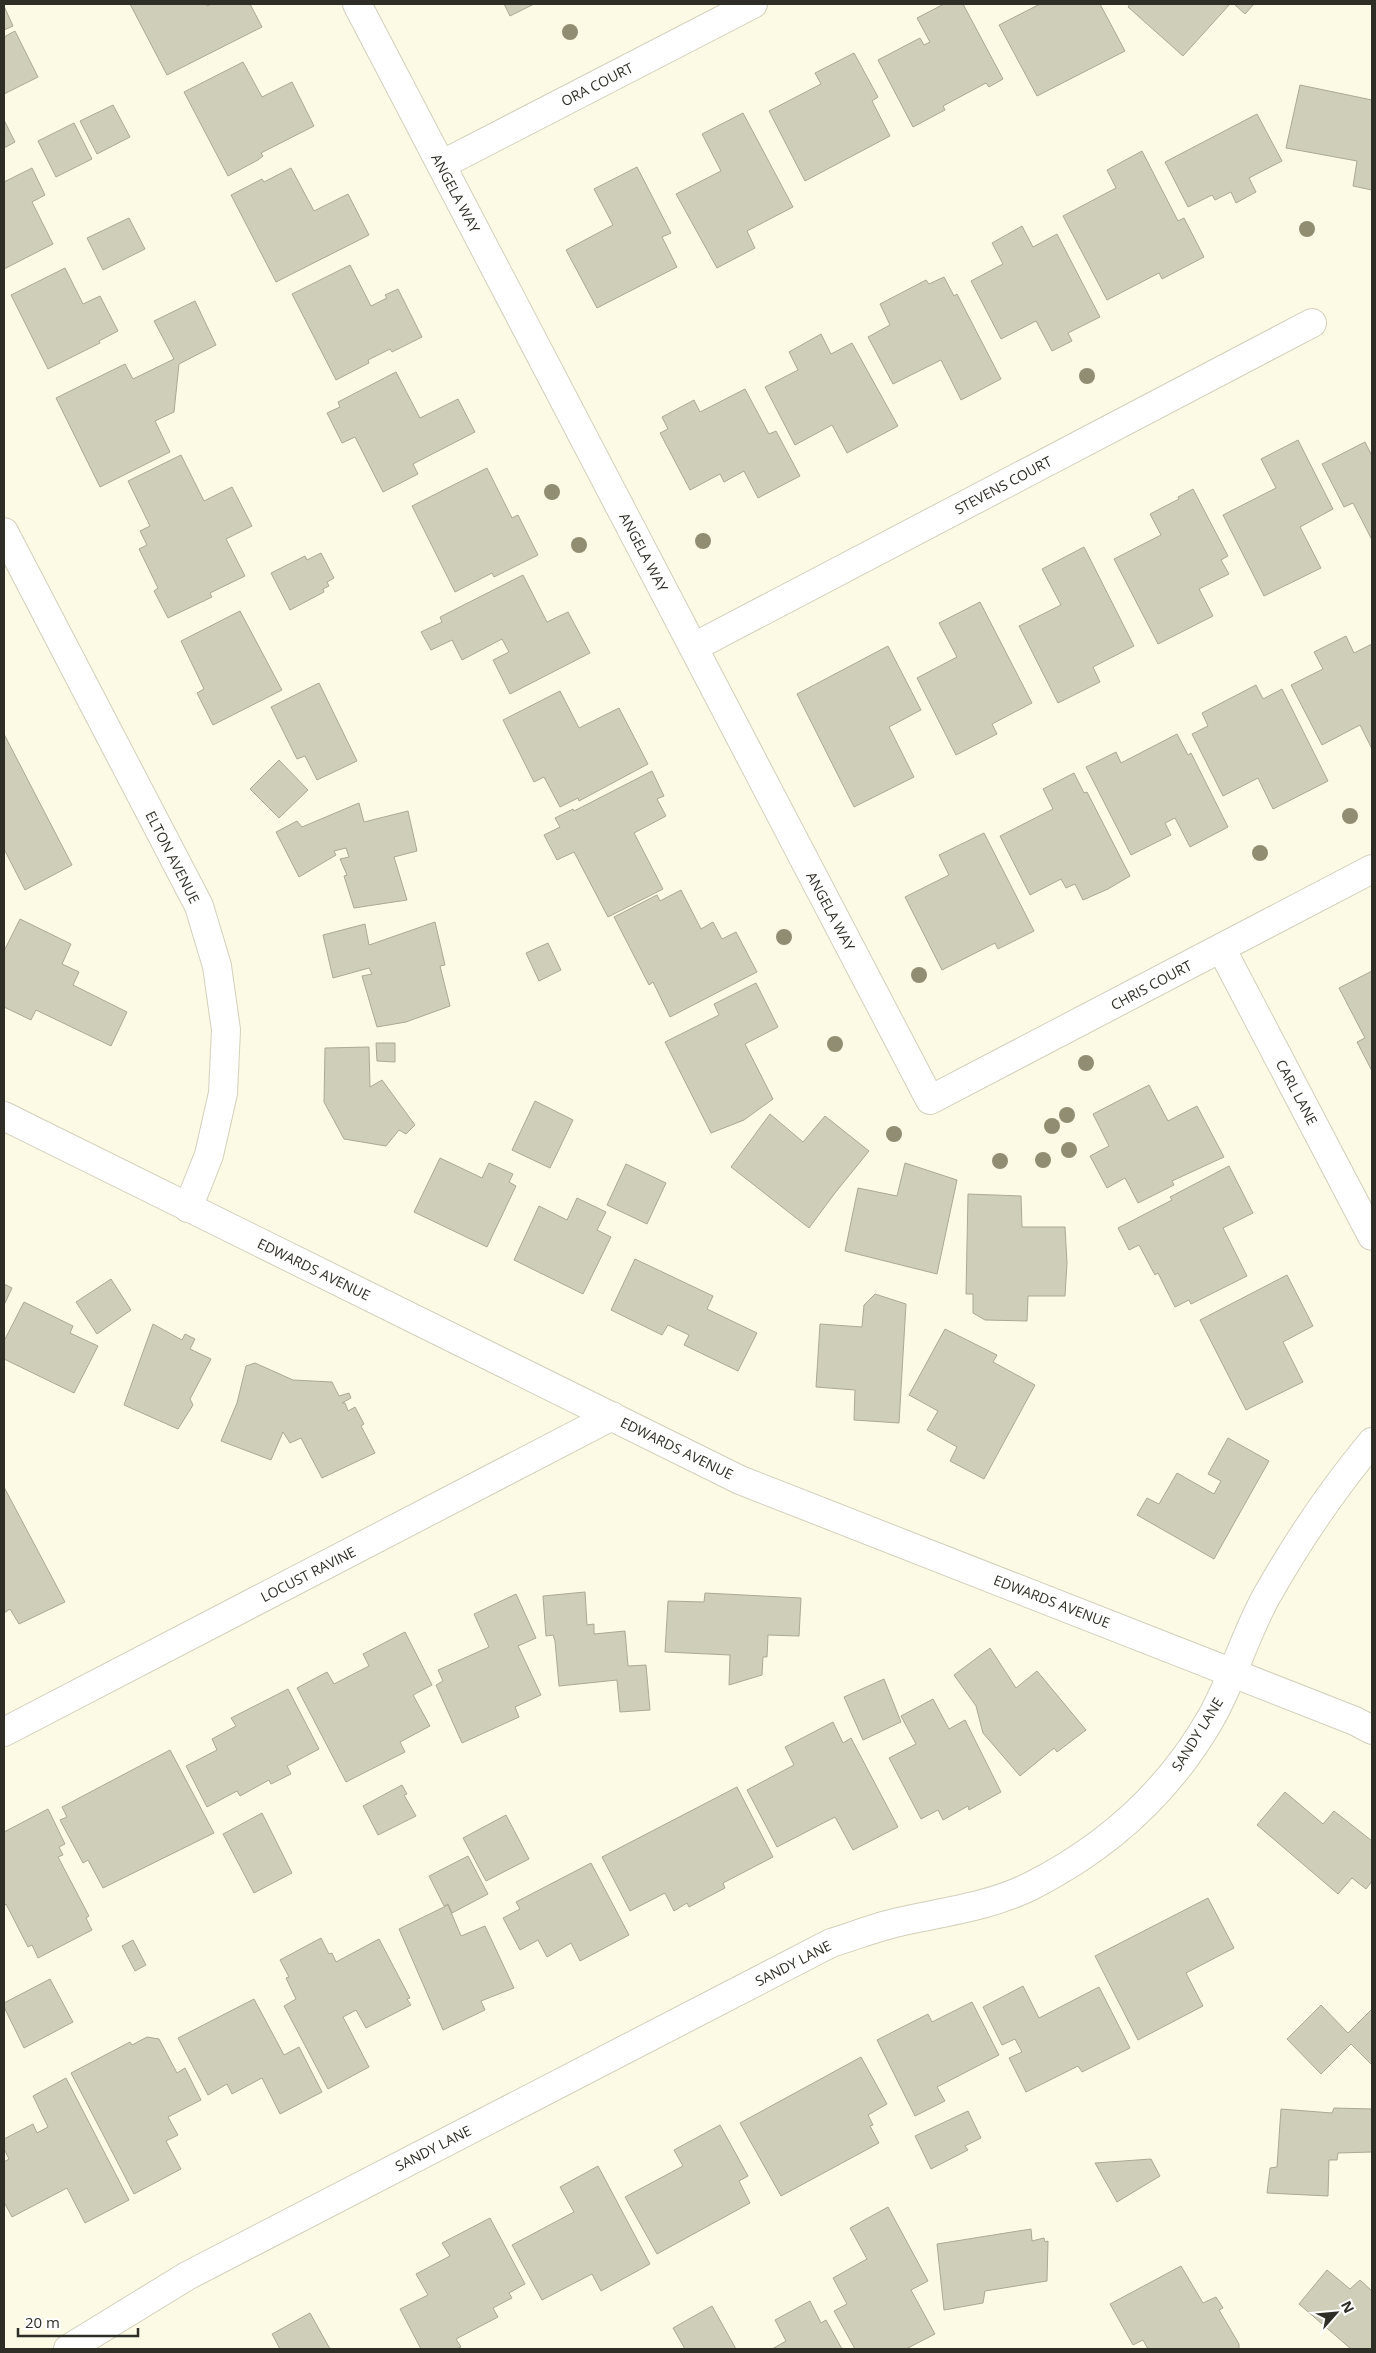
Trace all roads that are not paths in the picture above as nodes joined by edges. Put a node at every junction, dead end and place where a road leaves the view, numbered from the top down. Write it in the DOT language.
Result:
graph roads {
  1 [pos="357,4"];
  2 [pos="753,4"];
  3 [pos="441,165"];
  4 [pos="1312,323"];
  5 [pos="4,532"];
  6 [pos="694,647"];
  7 [pos="1372,869"];
  8 [pos="1221,948"];
  9 [pos="930,1100"];
  10 [pos="4,1116"];
  11 [pos="188,1208"];
  12 [pos="1372,1236"];
  13 [pos="612,1416"];
  14 [pos="1372,1442"];
  15 [pos="1233,1671"];
  16 [pos="1372,1730"];
  17 [pos="4,1732"];
  18 [pos="68,2349"];
  1 -- 3 [label="street, ANGELA WAY"];
  2 -- 3 [label="street, ORA COURT"];
  3 -- 6 [label="street, ANGELA WAY"];
  4 -- 6 [label="street, STEVENS COURT"];
  5 -- 11 [label="street, ELTON AVENUE"];
  6 -- 9 [label="street, ANGELA WAY"];
  7 -- 8 [label="street, CHRIS COURT"];
  8 -- 9 [label="street, CHRIS COURT"];
  8 -- 12 [label="street, CARL LANE"];
  10 -- 11 [label="street, EDWARDS AVENUE"];
  11 -- 13 [label="street, EDWARDS AVENUE"];
  13 -- 15 [label="street, EDWARDS AVENUE"];
  13 -- 17 [label="street, LOCUST RAVINE"];
  14 -- 15 [label="street, SANDY LANE"];
  15 -- 16 [label="street, EDWARDS AVENUE"];
  15 -- 18 [label="street, SANDY LANE"];
}
